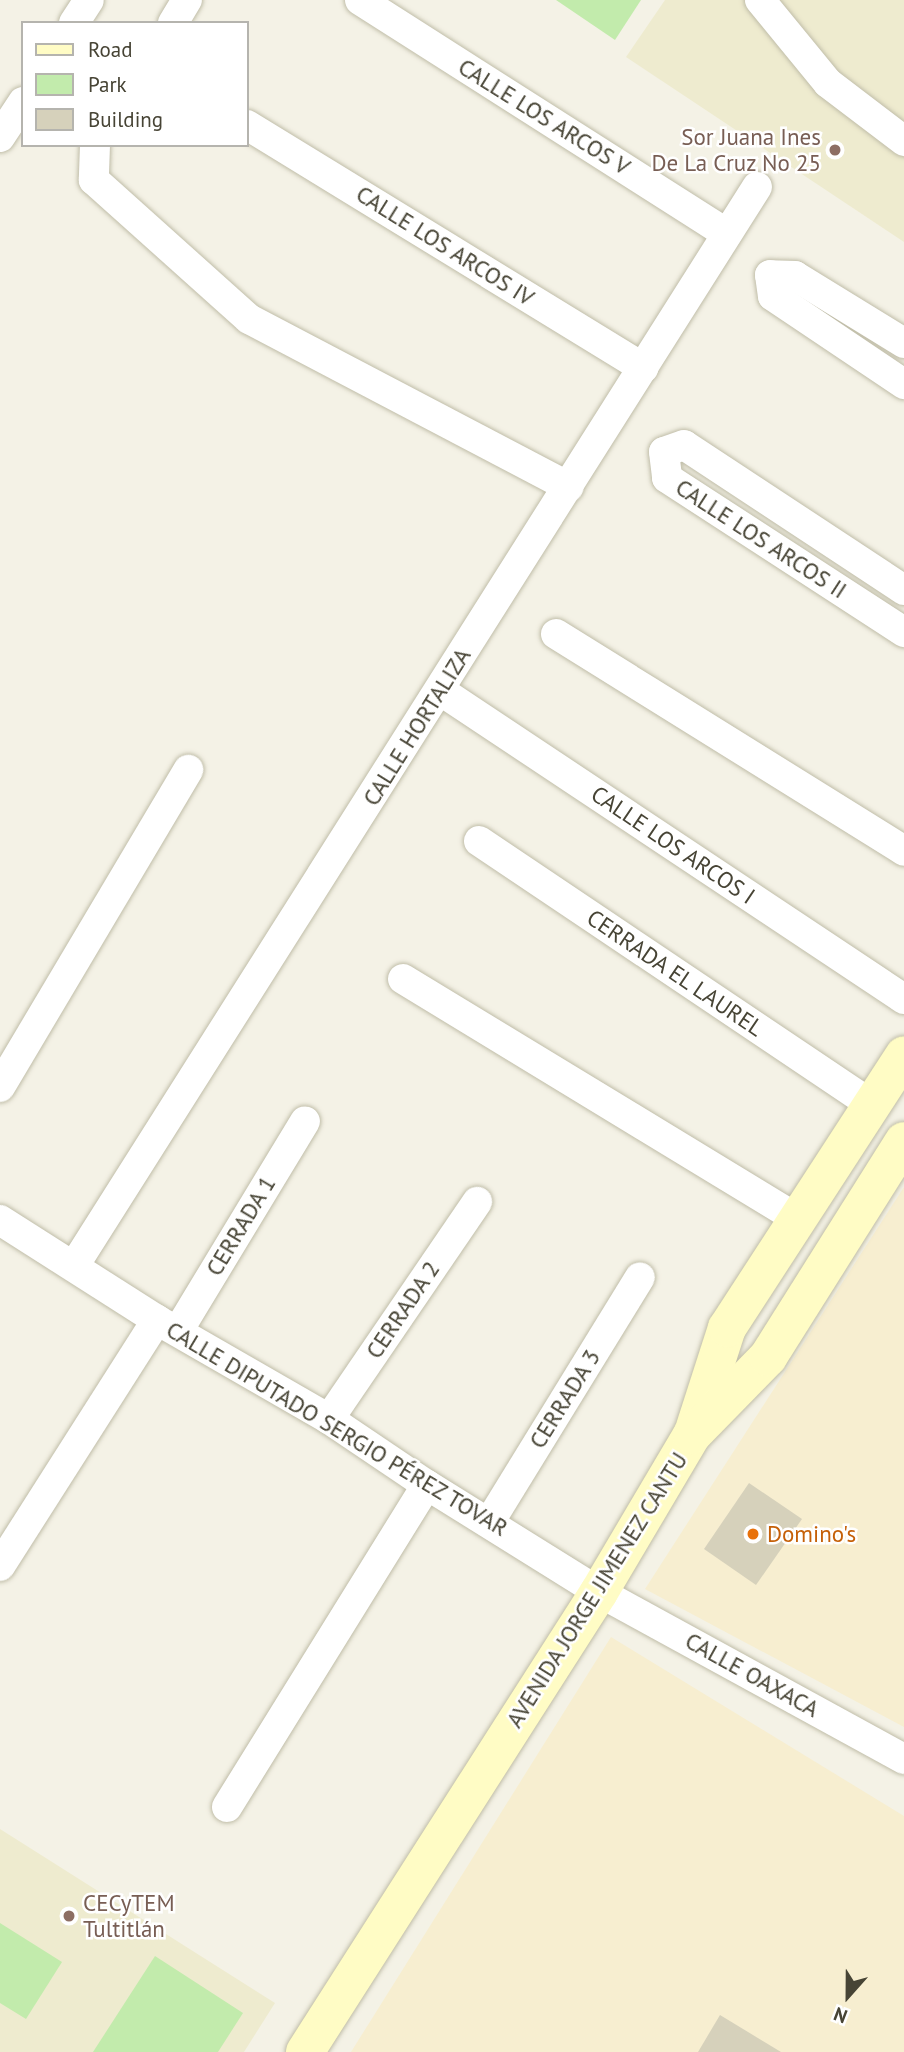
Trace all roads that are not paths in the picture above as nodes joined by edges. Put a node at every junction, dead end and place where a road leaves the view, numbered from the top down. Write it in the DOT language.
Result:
graph roads {
  1 [pos="89,0"];
  2 [pos="187,0"];
  3 [pos="360,0"];
  4 [pos="760,0"];
  5 [pos="75,21"];
  6 [pos="174,21"];
  7 [pos="21,105"];
  8 [pos="248,126"];
  9 [pos="0,137"];
  10 [pos="904,141"];
  11 [pos="95,147"];
  12 [pos="757,187"];
  13 [pos="727,234"];
  14 [pos="904,343"];
  15 [pos="643,368"];
  16 [pos="904,384"];
  17 [pos="569,487"];
  18 [pos="860,561"];
  19 [pos="904,590"];
  20 [pos="841,591"];
  21 [pos="904,632"];
  22 [pos="556,634"];
  23 [pos="441,691"];
  24 [pos="188,770"];
  25 [pos="479,841"];
  26 [pos="904,851"];
  27 [pos="403,979"];
  28 [pos="904,999"];
  29 [pos="904,1055"];
  30 [pos="0,1087"];
  31 [pos="872,1105"];
  32 [pos="305,1121"];
  33 [pos="904,1141"];
  34 [pos="477,1202"];
  35 [pos="798,1219"];
  36 [pos="0,1220"];
  37 [pos="74,1266"];
  38 [pos="640,1278"];
  39 [pos="167,1325"];
  40 [pos="329,1419"];
  41 [pos="692,1435"];
  42 [pos="427,1485"];
  43 [pos="490,1521"];
  44 [pos="0,1566"];
  45 [pos="599,1592"];
  46 [pos="904,1759"];
  47 [pos="227,1807"];
  48 [pos="305,2052"];
  1 -- 5 [label="street"];
  2 -- 6 [label="street"];
  3 -- 13 [label="street, CALLE LOS ARCOS V"];
  4 -- 10 [label="street"];
  7 -- 9 [label="street"];
  8 -- 15 [label="street, CALLE LOS ARCOS IV"];
  11 -- 17 [label="street"];
  12 -- 13 [label="street, CALLE HORTALIZA"];
  13 -- 15 [label="street, CALLE HORTALIZA"];
  14 -- 16 [label="street"];
  15 -- 17 [label="street, CALLE HORTALIZA"];
  17 -- 23 [label="street, CALLE HORTALIZA"];
  18 -- 19 [label="street, CALLE LOS ARCOS II"];
  18 -- 20 [label="street"];
  18 -- 20 [label="street, CALLE LOS ARCOS II"];
  20 -- 21 [label="street, CALLE LOS ARCOS II"];
  22 -- 26 [label="street"];
  23 -- 28 [label="street, CALLE LOS ARCOS I"];
  23 -- 37 [label="street, CALLE HORTALIZA"];
  24 -- 30 [label="street"];
  25 -- 31 [label="street, CERRADA EL LAUREL"];
  27 -- 35 [label="street"];
  29 -- 31 [label="main road"];
  31 -- 35 [label="main road"];
  32 -- 39 [label="street, CERRADA 1"];
  33 -- 41 [label="main road, AVENIDA JORGE JIMENEZ CANTU"];
  34 -- 40 [label="street, CERRADA 2"];
  35 -- 41 [label="main road"];
  36 -- 37 [label="street, CALLE DIPUTADO SERGIO PÉREZ TOVAR"];
  37 -- 39 [label="street, CALLE DIPUTADO SERGIO PÉREZ TOVAR"];
  38 -- 43 [label="street, CERRADA 3"];
  39 -- 40 [label="street, CALLE DIPUTADO SERGIO PÉREZ TOVAR"];
  39 -- 44 [label="street, CERRADA 1"];
  40 -- 42 [label="street, CALLE DIPUTADO SERGIO PÉREZ TOVAR"];
  41 -- 45 [label="main road, AVENIDA JORGE JIMENEZ CANTU"];
  42 -- 43 [label="street, CALLE DIPUTADO SERGIO PÉREZ TOVAR"];
  42 -- 47 [label="street"];
  43 -- 45 [label="street, CALLE DIPUTADO SERGIO PÉREZ TOVAR"];
  45 -- 46 [label="street, CALLE OAXACA"];
  45 -- 48 [label="main road, AVENIDA JORGE JIMENEZ CANTU"];
}
